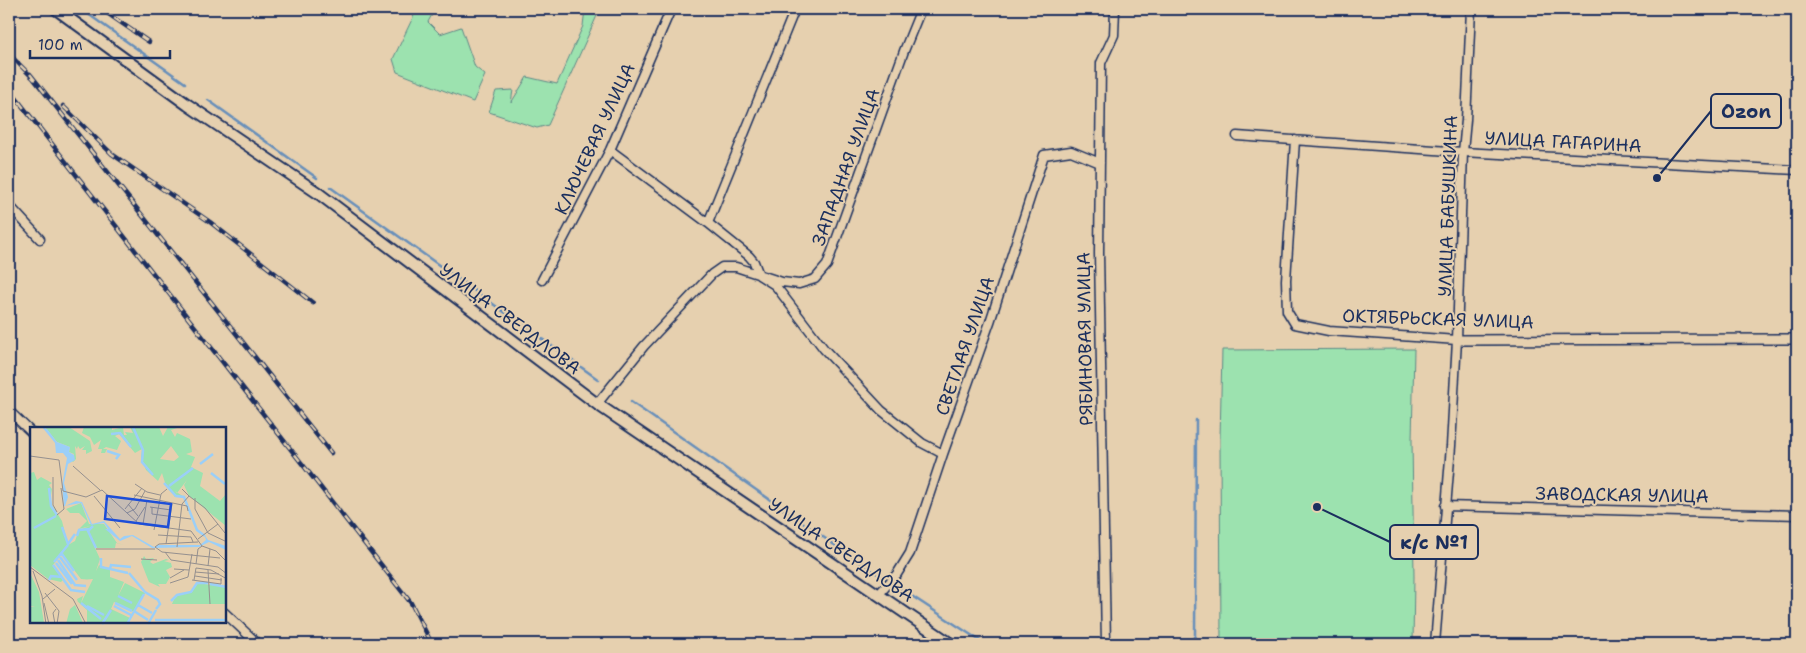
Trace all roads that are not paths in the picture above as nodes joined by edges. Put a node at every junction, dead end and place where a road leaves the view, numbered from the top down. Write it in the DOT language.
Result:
graph roads {
  1 [pos="56,9"];
  2 [pos="671,9"];
  3 [pos="795,9"];
  4 [pos="921,9"];
  5 [pos="1115,9"];
  6 [pos="1471,9"];
  7 [pos="1237,136"];
  8 [pos="1295,140"];
  9 [pos="610,150"];
  10 [pos="1463,152"];
  11 [pos="1100,163"];
  12 [pos="1797,170"];
  13 [pos="9,205"];
  14 [pos="708,223"];
  15 [pos="40,239"];
  16 [pos="759,275"];
  17 [pos="542,280"];
  18 [pos="1797,339"];
  19 [pos="1457,340"];
  20 [pos="596,404"];
  21 [pos="9,411"];
  22 [pos="30,431"];
  23 [pos="943,454"];
  24 [pos="1445,506"];
  25 [pos="1797,515"];
  26 [pos="879,594"];
  27 [pos="226,614"];
  28 [pos="258,644"];
  29 [pos="951,644"];
  30 [pos="1106,644"];
  31 [pos="1435,644"];
  1 -- 20 [label="main road, УЛИЦА СВЕРДЛОВА"];
  2 -- 9 [label="street, КЛЮЧЕВАЯ УЛИЦА"];
  3 -- 14 [label="street"];
  4 -- 16 [label="street, ЗАПАДНАЯ УЛИЦА"];
  5 -- 11 [label="street, РЯБИНОВАЯ УЛИЦА"];
  6 -- 10 [label="street, УЛИЦА БАБУШКИНА"];
  7 -- 8 [label="street, УЛИЦА ГАГАРИНА"];
  8 -- 10 [label="street, УЛИЦА ГАГАРИНА"];
  8 -- 19 [label="street, ОКТЯБРЬСКАЯ УЛИЦА"];
  9 -- 14 [label="street"];
  9 -- 17 [label="street, КЛЮЧЕВАЯ УЛИЦА"];
  10 -- 12 [label="street, УЛИЦА ГАГАРИНА"];
  10 -- 19 [label="street, УЛИЦА БАБУШКИНА"];
  11 -- 23 [label="street, СВЕТЛАЯ УЛИЦА"];
  11 -- 30 [label="street, РЯБИНОВАЯ УЛИЦА"];
  13 -- 15 [label="street"];
  14 -- 16 [label="street"];
  16 -- 20 [label="street, ЗАПАДНАЯ УЛИЦА"];
  16 -- 23 [label="street, ЗАПАДНАЯ УЛИЦА"];
  18 -- 19 [label="street, ОКТЯБРЬСКАЯ УЛИЦА"];
  19 -- 24 [label="street, УЛИЦА БАБУШКИНА"];
  20 -- 26 [label="main road, УЛИЦА СВЕРДЛОВА"];
  21 -- 22 [label="street"];
  23 -- 26 [label="street, СВЕТЛАЯ УЛИЦА"];
  24 -- 25 [label="street, ЗАВОДСКАЯ УЛИЦА"];
  24 -- 31 [label="street, УЛИЦА БАБУШКИНА"];
  26 -- 29 [label="main road, УЛИЦА СВЕРДЛОВА"];
  27 -- 28 [label="street"];
}
